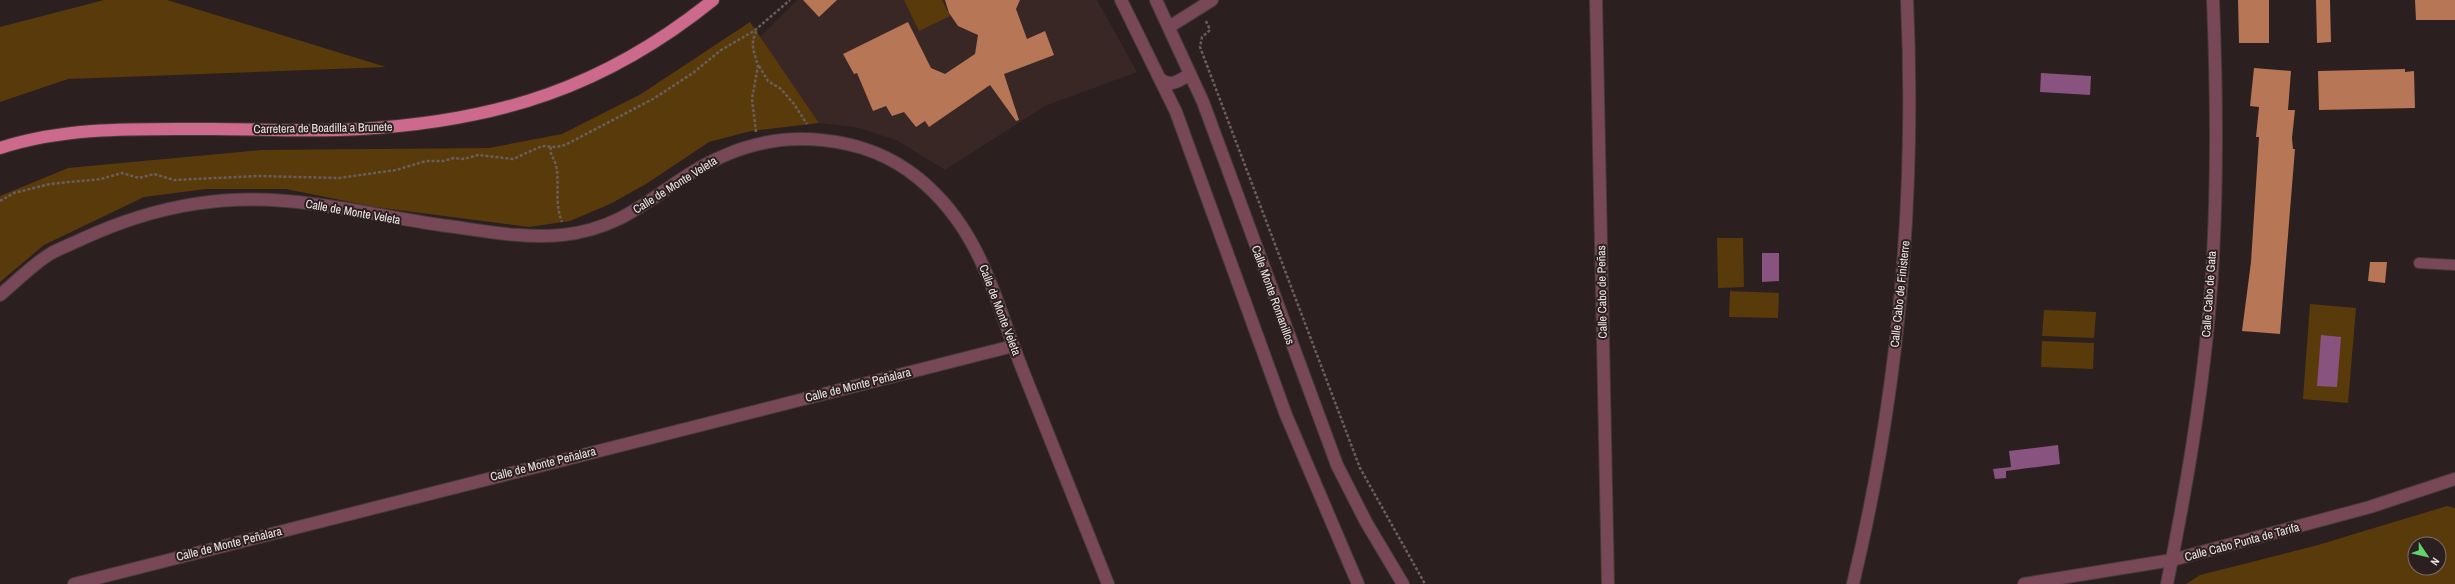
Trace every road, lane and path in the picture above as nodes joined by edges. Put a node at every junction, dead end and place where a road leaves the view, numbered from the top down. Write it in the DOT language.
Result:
graph roads {
  1 [pos="713,0"];
  2 [pos="790,0"];
  3 [pos="1121,0"];
  4 [pos="1156,0"];
  5 [pos="1212,0"];
  6 [pos="1596,0"];
  7 [pos="1907,0"];
  8 [pos="2213,0"];
  9 [pos="1199,9"];
  10 [pos="759,25"];
  11 [pos="1169,26"];
  12 [pos="758,66"];
  13 [pos="1190,74"];
  14 [pos="1160,79"];
  15 [pos="816,140"];
  16 [pos="758,145"];
  17 [pos="551,147"];
  18 [pos="0,148"];
  19 [pos="0,201"];
  20 [pos="563,235"];
  21 [pos="2419,263"];
  22 [pos="2455,266"];
  23 [pos="0,295"];
  24 [pos="1013,346"];
  25 [pos="2455,479"];
  26 [pos="2172,560"];
  27 [pos="74,584"];
  28 [pos="1108,584"];
  29 [pos="1358,584"];
  30 [pos="1402,584"];
  31 [pos="1425,584"];
  32 [pos="1608,584"];
  33 [pos="1853,584"];
  34 [pos="2024,584"];
  35 [pos="2167,584"];
  1 -- 18 [label="main road, Carretera de Boadilla a Brunete"];
  2 -- 10 [label="path"];
  3 -- 14 [label="street"];
  4 -- 11 [label="street, Calle Monte Romanillos"];
  5 -- 9 [label="street"];
  6 -- 32 [label="street, Calle Cabo de Peñas"];
  7 -- 33 [label="street, Calle Cabo de Finisterre"];
  8 -- 26 [label="street, Calle Cabo de Gata"];
  9 -- 11 [label="street"];
  9 -- 31 [label="path"];
  10 -- 12 [label="path"];
  10 -- 17 [label="path"];
  11 -- 13 [label="street, Calle Monte Romanillos"];
  12 -- 15 [label="path"];
  12 -- 16 [label="path"];
  13 -- 14 [label="street"];
  13 -- 30 [label="street, Calle Monte Romanillos"];
  14 -- 29 [label="street"];
  15 -- 16 [label="street, Calle de Monte Veleta"];
  15 -- 24 [label="street, Calle de Monte Veleta"];
  16 -- 20 [label="street, Calle de Monte Veleta"];
  17 -- 19 [label="path"];
  17 -- 20 [label="path"];
  20 -- 23 [label="street, Calle de Monte Veleta"];
  21 -- 22 [label="lane"];
  24 -- 27 [label="street, Calle de Monte Peñalara"];
  24 -- 28 [label="street, Calle de Monte Veleta"];
  25 -- 26 [label="street, Calle Cabo Punta de Tarifa"];
  26 -- 34 [label="street, Calle Cabo Punta de Tarifa"];
  26 -- 35 [label="street, Calle Cabo de Gata"];
}
